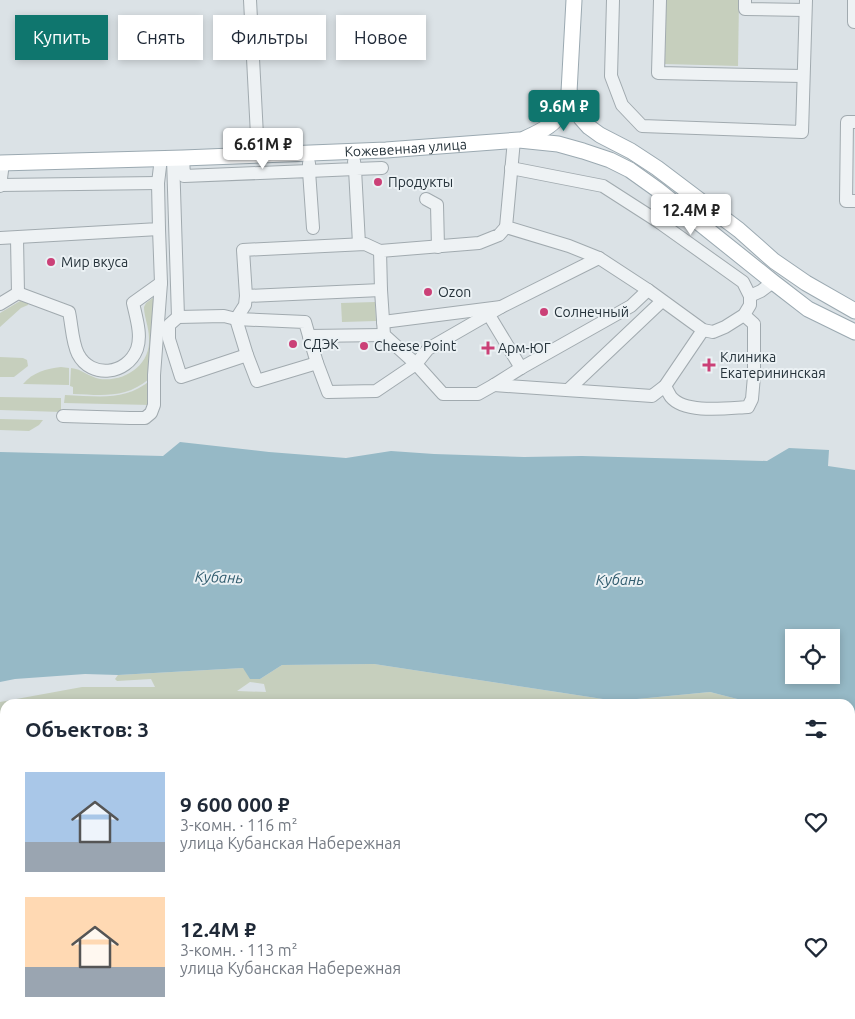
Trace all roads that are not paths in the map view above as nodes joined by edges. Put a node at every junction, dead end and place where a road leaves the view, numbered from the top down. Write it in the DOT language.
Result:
graph roads {
  1 [pos="250,0"];
  2 [pos="574,0"];
  3 [pos="613,0"];
  4 [pos="660,0"];
  5 [pos="745,0"];
  6 [pos="854,0"];
  7 [pos="805,5"];
  8 [pos="855,22"];
  9 [pos="803,76"];
  10 [pos="569,92"];
  11 [pos="855,122"];
  12 [pos="519,140"];
  13 [pos="354,151"];
  14 [pos="308,153"];
  15 [pos="258,155"];
  16 [pos="172,158"];
  17 [pos="2,163"];
  18 [pos="382,168"];
  19 [pos="511,168"];
  20 [pos="355,169"];
  21 [pos="309,171"];
  22 [pos="158,183"];
  23 [pos="0,186"];
  24 [pos="426,199"];
  25 [pos="855,201"];
  26 [pos="506,227"];
  27 [pos="313,228"];
  28 [pos="160,229"];
  29 [pos="0,238"];
  30 [pos="17,238"];
  31 [pos="359,244"];
  32 [pos="438,247"];
  33 [pos="380,251"];
  34 [pos="599,258"];
  35 [pos="161,282"];
  36 [pos="773,282"];
  37 [pos="381,290"];
  38 [pos="648,290"];
  39 [pos="18,293"];
  40 [pos="246,296"];
  41 [pos="750,296"];
  42 [pos="662,301"];
  43 [pos="0,304"];
  44 [pos="502,307"];
  45 [pos="855,311"];
  46 [pos="744,314"];
  47 [pos="489,315"];
  48 [pos="178,317"];
  49 [pos="236,319"];
  50 [pos="384,329"];
  51 [pos="703,330"];
  52 [pos="855,332"];
  53 [pos="309,336"];
  54 [pos="247,355"];
  55 [pos="317,363"];
  56 [pos="416,364"];
  57 [pos="521,368"];
  58 [pos="494,385"];
  59 [pos="665,386"];
  60 [pos="568,390"];
  61 [pos="63,416"];
  1 -- 15 [label="street"];
  2 -- 10 [label="main road"];
  3 -- 9 [label="street"];
  4 -- 9 [label="street"];
  5 -- 7 [label="street"];
  6 -- 8 [label="street"];
  7 -- 9 [label="street"];
  10 -- 12 [label="main road"];
  10 -- 45 [label="main road"];
  11 -- 25 [label="street"];
  12 -- 13 [label="main road, Кожевенная улица"];
  12 -- 19 [label="street"];
  12 -- 36 [label="main road"];
  13 -- 14 [label="main road, Кожевенная улица"];
  13 -- 20 [label="street"];
  14 -- 15 [label="main road, Кожевенная улица"];
  14 -- 21 [label="street"];
  15 -- 16 [label="main road, Кожевенная улица"];
  16 -- 17 [label="main road, Кожевенная улица"];
  16 -- 21 [label="street"];
  16 -- 22 [label="street"];
  16 -- 48 [label="street"];
  17 -- 23 [label="street"];
  18 -- 20 [label="street"];
  19 -- 26 [label="street"];
  19 -- 41 [label="street"];
  20 -- 21 [label="street"];
  20 -- 31 [label="street"];
  21 -- 27 [label="street"];
  22 -- 23 [label="street"];
  22 -- 28 [label="street"];
  24 -- 32 [label="street"];
  26 -- 32 [label="street"];
  26 -- 34 [label="street"];
  28 -- 30 [label="street"];
  28 -- 35 [label="street"];
  29 -- 30 [label="street"];
  30 -- 39 [label="street"];
  31 -- 33 [label="street"];
  31 -- 40 [label="street"];
  32 -- 33 [label="street"];
  33 -- 37 [label="street"];
  34 -- 38 [label="street"];
  34 -- 44 [label="street"];
  35 -- 39 [label="street"];
  35 -- 61 [label="street"];
  36 -- 41 [label="street"];
  36 -- 52 [label="main road"];
  37 -- 40 [label="street"];
  37 -- 50 [label="street"];
  38 -- 42 [label="street"];
  38 -- 57 [label="street"];
  39 -- 43 [label="street"];
  40 -- 49 [label="street"];
  41 -- 46 [label="street"];
  42 -- 51 [label="street"];
  42 -- 60 [label="street"];
  44 -- 47 [label="street"];
  44 -- 50 [label="street"];
  46 -- 51 [label="street"];
  46 -- 59 [label="street"];
  47 -- 56 [label="street"];
  47 -- 57 [label="street"];
  48 -- 49 [label="street"];
  48 -- 54 [label="street"];
  49 -- 53 [label="street"];
  49 -- 54 [label="street"];
  50 -- 53 [label="street"];
  50 -- 56 [label="street"];
  51 -- 59 [label="street"];
  53 -- 55 [label="street"];
  54 -- 55 [label="street"];
  55 -- 56 [label="street"];
  56 -- 58 [label="street"];
  57 -- 58 [label="street"];
  58 -- 60 [label="street"];
  59 -- 60 [label="street"];
}
